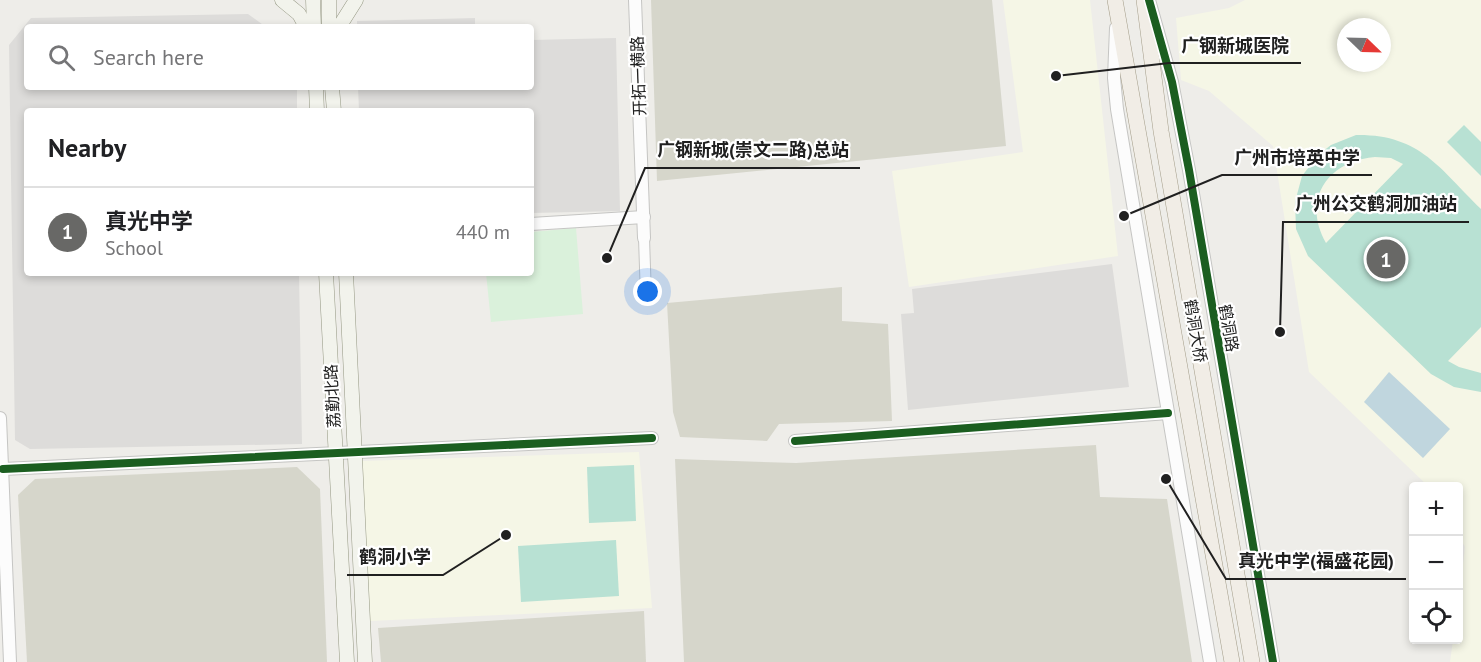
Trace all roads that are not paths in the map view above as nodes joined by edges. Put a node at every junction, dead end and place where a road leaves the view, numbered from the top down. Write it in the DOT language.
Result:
graph roads {
  1 [pos="282,0"];
  2 [pos="313,0"];
  3 [pos="329,0"];
  4 [pos="356,0"];
  5 [pos="635,0"];
  6 [pos="1144,0"];
  7 [pos="1149,0"];
  8 [pos="1116,3"];
  9 [pos="304,24"];
  10 [pos="314,24"];
  11 [pos="329,24"];
  12 [pos="341,24"];
  13 [pos="316,90"];
  14 [pos="332,90"];
  15 [pos="317,108"];
  16 [pos="334,108"];
  17 [pos="644,217"];
  18 [pos="534,224"];
  19 [pos="644,237"];
  20 [pos="326,276"];
  21 [pos="346,276"];
  22 [pos="646,297"];
  23 [pos="1168,413"];
  24 [pos="0,418"];
  25 [pos="652,438"];
  26 [pos="795,441"];
  27 [pos="335,452"];
  28 [pos="355,452"];
  29 [pos="3,469"];
  30 [pos="10,662"];
  31 [pos="348,662"];
  32 [pos="365,662"];
  33 [pos="1210,662"];
  34 [pos="1232,662"];
  35 [pos="1252,662"];
  36 [pos="1273,662"];
  1 -- 9 [label="main road"];
  2 -- 10 [label="main road"];
  3 -- 11 [label="main road"];
  4 -- 12 [label="main road"];
  5 -- 17 [label="street, 开拓一横路"];
  6 -- 35 [label="main road, 鹤洞大桥"];
  7 -- 36 [label="street, 鹤洞路"];
  8 -- 23 [label="street"];
  8 -- 34 [label="main road, 鹤洞大桥"];
  13 -- 15 [label="main road"];
  14 -- 16 [label="main road"];
  17 -- 18 [label="street"];
  17 -- 19 [label="street, 开拓一横路"];
  19 -- 22 [label="street, 开拓一横路"];
  20 -- 27 [label="main road, 荔勤北路"];
  21 -- 28 [label="main road, 荔勤北路"];
  23 -- 26 [label="street"];
  23 -- 33 [label="street"];
  24 -- 29 [label="street"];
  25 -- 28 [label="street"];
  27 -- 28 [label="street"];
  27 -- 29 [label="street"];
  27 -- 31 [label="main road, 荔勤北路"];
  28 -- 32 [label="main road, 荔勤北路"];
  29 -- 30 [label="street"];
}
